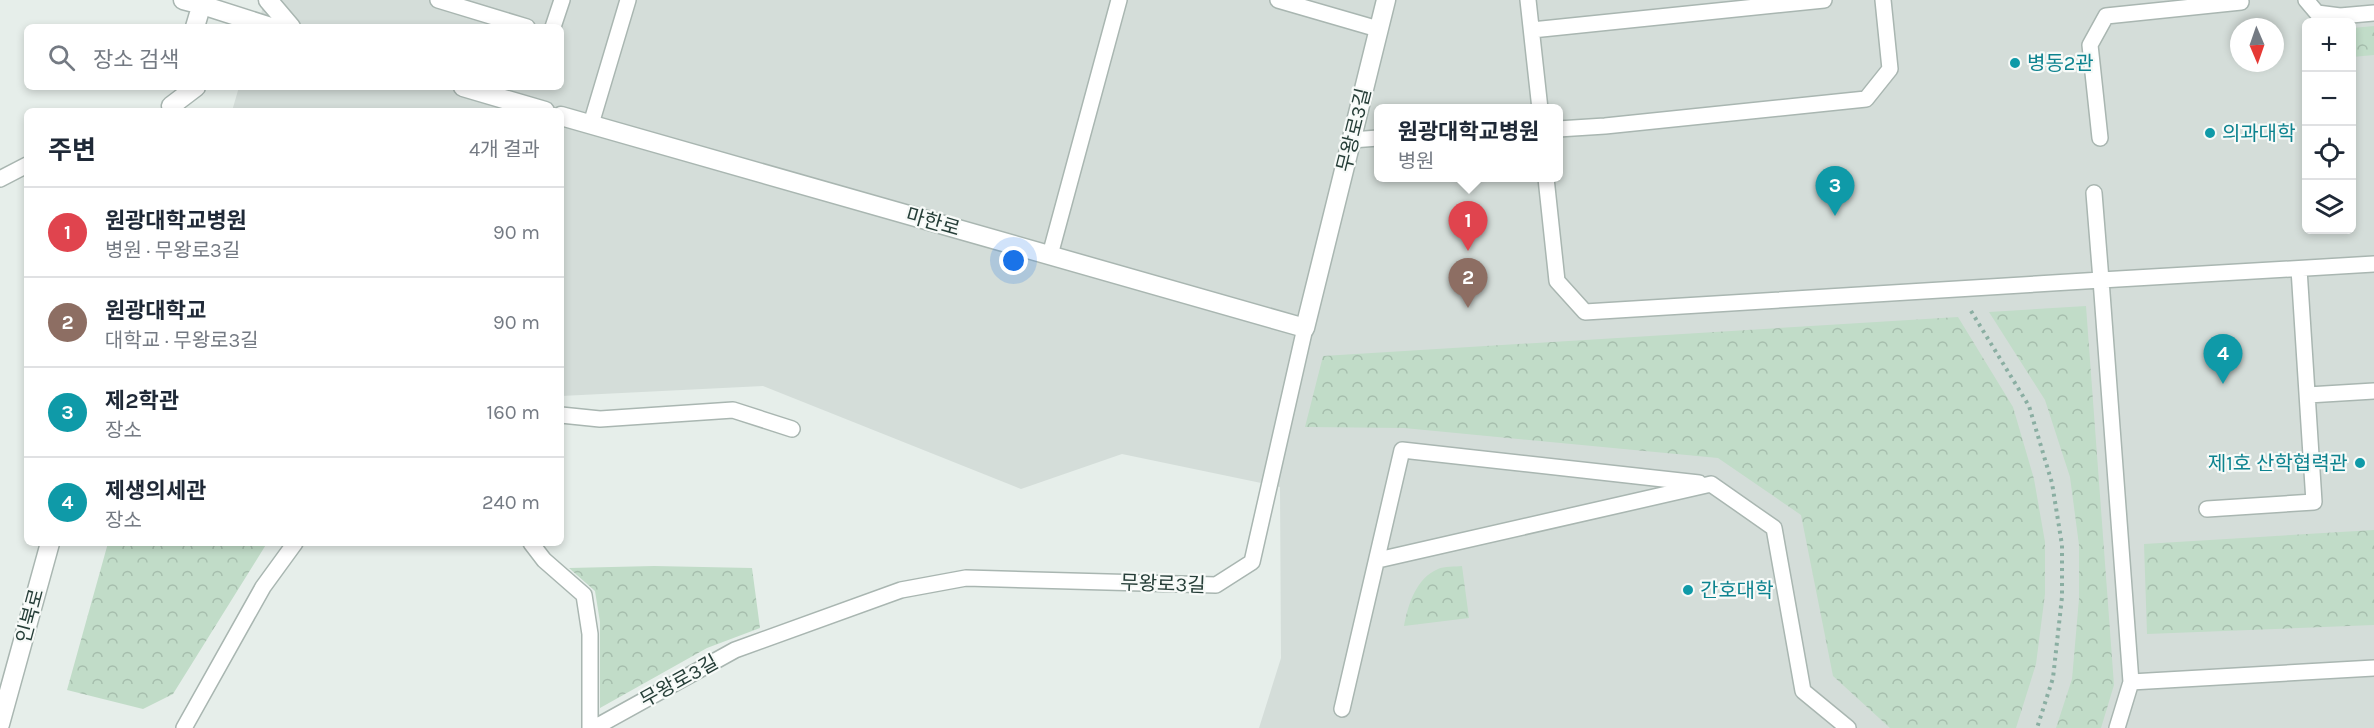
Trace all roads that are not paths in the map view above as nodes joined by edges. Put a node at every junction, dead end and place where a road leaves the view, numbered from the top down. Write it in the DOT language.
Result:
graph roads {
  1 [pos="183,0"];
  2 [pos="268,0"];
  3 [pos="438,0"];
  4 [pos="562,0"];
  5 [pos="628,0"];
  6 [pos="1119,0"];
  7 [pos="1278,0"];
  8 [pos="1386,0"];
  9 [pos="1528,0"];
  10 [pos="1824,0"];
  11 [pos="1883,0"];
  12 [pos="2306,0"];
  13 [pos="2241,2"];
  14 [pos="203,3"];
  15 [pos="2374,13"];
  16 [pos="196,24"];
  17 [pos="262,24"];
  18 [pos="288,24"];
  19 [pos="517,24"];
  20 [pos="554,24"];
  21 [pos="1378,28"];
  22 [pos="1532,30"];
  23 [pos="176,90"];
  24 [pos="192,90"];
  25 [pos="473,90"];
  26 [pos="1540,104"];
  27 [pos="171,108"];
  28 [pos="535,108"];
  29 [pos="564,117"];
  30 [pos="591,124"];
  31 [pos="1563,129"];
  32 [pos="1374,138"];
  33 [pos="2100,138"];
  34 [pos="1352,140"];
  35 [pos="24,167"];
  36 [pos="0,179"];
  37 [pos="1547,182"];
  38 [pos="2094,193"];
  39 [pos="1050,255"];
  40 [pos="2374,264"];
  41 [pos="2300,269"];
  42 [pos="2101,280"];
  43 [pos="1305,328"];
  44 [pos="2374,391"];
  45 [pos="2308,395"];
  46 [pos="564,415"];
  47 [pos="792,429"];
  48 [pos="1711,484"];
  49 [pos="2207,508"];
  50 [pos="49,546"];
  51 [pos="293,546"];
  52 [pos="533,546"];
  53 [pos="1378,560"];
  54 [pos="2374,668"];
  55 [pos="2131,682"];
  56 [pos="1342,709"];
  57 [pos="0,724"];
  58 [pos="184,728"];
  59 [pos="592,728"];
  60 [pos="1848,728"];
  61 [pos="2118,728"];
  1 -- 14 [label="street"];
  2 -- 18 [label="street"];
  3 -- 19 [label="lane"];
  4 -- 20 [label="lane"];
  5 -- 30 [label="lane"];
  6 -- 39 [label="lane"];
  7 -- 21 [label="lane"];
  8 -- 21 [label="street, 무왕로3길"];
  9 -- 22 [label="lane"];
  10 -- 22 [label="lane"];
  11 -- 31 [label="lane"];
  12 -- 15 [label="lane"];
  13 -- 33 [label="lane"];
  14 -- 16 [label="street"];
  14 -- 17 [label="street"];
  21 -- 34 [label="street, 무왕로3길"];
  22 -- 26 [label="lane"];
  23 -- 27 [label="street"];
  24 -- 27 [label="street"];
  25 -- 28 [label="street"];
  29 -- 30 [label="street, 마한로"];
  30 -- 39 [label="street, 마한로"];
  32 -- 34 [label="lane"];
  34 -- 43 [label="street, 무왕로3길"];
  35 -- 36 [label="lane"];
  37 -- 42 [label="lane"];
  38 -- 42 [label="lane"];
  39 -- 43 [label="street, 마한로"];
  40 -- 41 [label="lane"];
  41 -- 42 [label="lane"];
  41 -- 45 [label="lane"];
  42 -- 55 [label="lane"];
  43 -- 59 [label="lane, 무왕로3길"];
  44 -- 45 [label="lane"];
  45 -- 49 [label="lane"];
  46 -- 47 [label="lane"];
  48 -- 53 [label="lane"];
  48 -- 53 [label="lane"];
  48 -- 60 [label="lane"];
  50 -- 57 [label="street, 인북로"];
  51 -- 58 [label="lane"];
  52 -- 59 [label="lane"];
  53 -- 56 [label="lane"];
  54 -- 55 [label="lane"];
  55 -- 61 [label="lane"];
}
